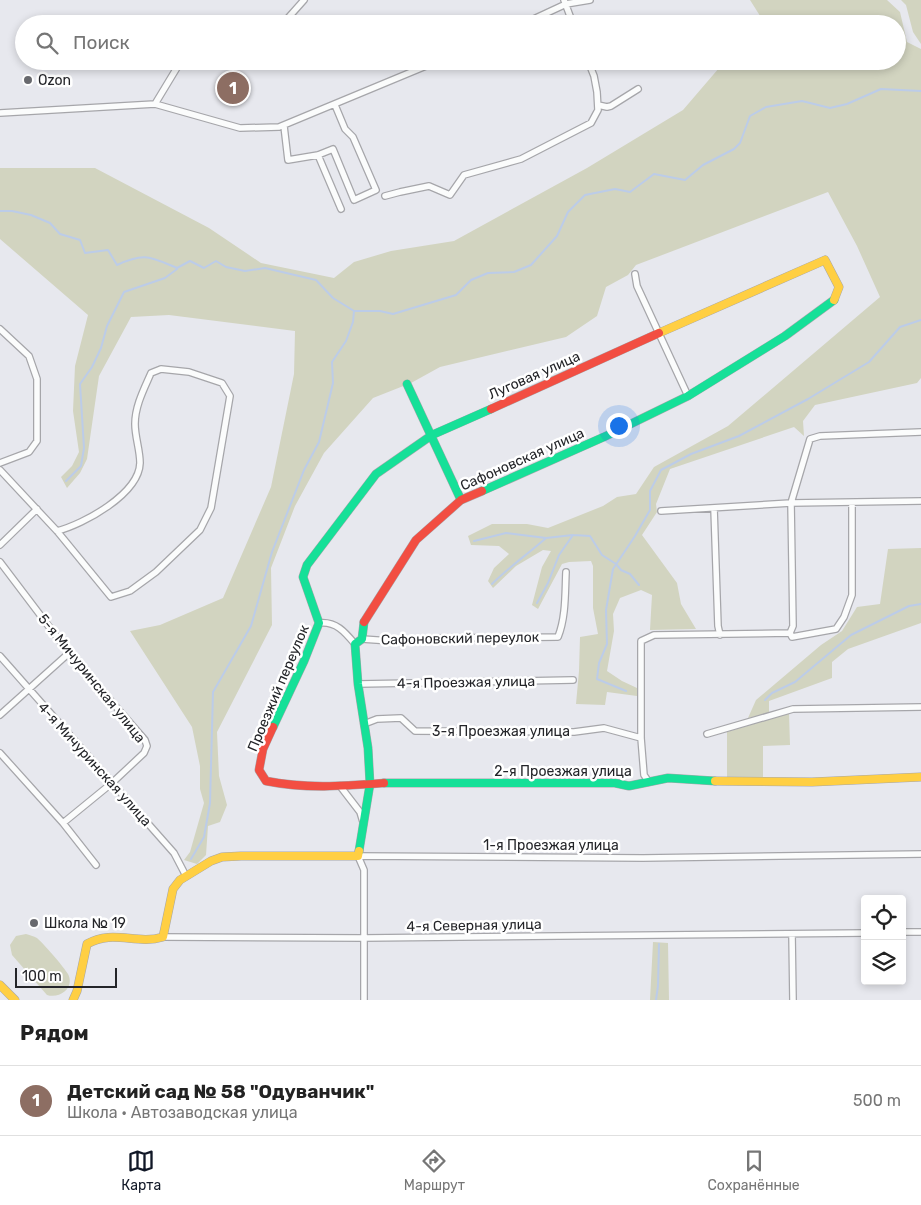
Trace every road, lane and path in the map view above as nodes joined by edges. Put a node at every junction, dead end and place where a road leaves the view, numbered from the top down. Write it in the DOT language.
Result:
graph roads {
  1 [pos="304,0"];
  2 [pos="590,0"];
  3 [pos="565,2"];
  4 [pos="291,15"];
  5 [pos="540,15"];
  6 [pos="570,15"];
  7 [pos="176,70"];
  8 [pos="417,70"];
  9 [pos="592,70"];
  10 [pos="638,89"];
  11 [pos="155,104"];
  12 [pos="335,105"];
  13 [pos="598,105"];
  14 [pos="0,113"];
  15 [pos="284,126"];
  16 [pos="318,155"];
  17 [pos="385,196"];
  18 [pos="341,209"];
  19 [pos="824,260"];
  20 [pos="635,274"];
  21 [pos="0,330"];
  22 [pos="659,334"];
  23 [pos="407,384"];
  24 [pos="688,396"];
  25 [pos="921,432"];
  26 [pos="432,435"];
  27 [pos="0,463"];
  28 [pos="0,470"];
  29 [pos="461,500"];
  30 [pos="921,501"];
  31 [pos="791,503"];
  32 [pos="852,503"];
  33 [pos="714,508"];
  34 [pos="37,509"];
  35 [pos="660,511"];
  36 [pos="57,531"];
  37 [pos="0,545"];
  38 [pos="0,562"];
  39 [pos="566,572"];
  40 [pos="303,576"];
  41 [pos="319,623"];
  42 [pos="790,634"];
  43 [pos="720,635"];
  44 [pos="359,642"];
  45 [pos="69,653"];
  46 [pos="0,656"];
  47 [pos="573,680"];
  48 [pos="358,684"];
  49 [pos="30,690"];
  50 [pos="921,707"];
  51 [pos="0,715"];
  52 [pos="364,724"];
  53 [pos="707,734"];
  54 [pos="641,738"];
  55 [pos="0,753"];
  56 [pos="921,777"];
  57 [pos="266,781"];
  58 [pos="648,782"];
  59 [pos="112,783"];
  60 [pos="370,784"];
  61 [pos="340,786"];
  62 [pos="63,823"];
  63 [pos="363,823"];
  64 [pos="921,854"];
  65 [pos="358,856"];
  66 [pos="96,865"];
  67 [pos="186,876"];
  68 [pos="906,932"];
  69 [pos="921,932"];
  70 [pos="861,933"];
  71 [pos="792,934"];
  72 [pos="163,936"];
  73 [pos="363,938"];
  74 [pos="0,986"];
  75 [pos="7,1000"];
  76 [pos="15,1000"];
  77 [pos="73,1000"];
  78 [pos="364,1000"];
  79 [pos="793,1000"];
  1 -- 4 [label="street"];
  2 -- 3 [label="street"];
  3 -- 5 [label="street"];
  3 -- 6 [label="street"];
  7 -- 11 [label="street"];
  8 -- 12 [label="street"];
  9 -- 13 [label="street"];
  10 -- 13 [label="street"];
  11 -- 14 [label="street"];
  11 -- 15 [label="street"];
  12 -- 15 [label="street"];
  12 -- 16 [label="street"];
  13 -- 17 [label="street"];
  15 -- 16 [label="street"];
  16 -- 18 [label="street"];
  19 -- 22 [label="street, Луговая улица"];
  19 -- 24 [label="street, Сафоновская улица"];
  20 -- 22 [label="street"];
  21 -- 27 [label="street"];
  22 -- 24 [label="street"];
  22 -- 26 [label="street, Луговая улица"];
  23 -- 26 [label="street"];
  24 -- 29 [label="street, Сафоновская улица"];
  25 -- 31 [label="street"];
  26 -- 29 [label="street"];
  26 -- 40 [label="street, Луговая улица"];
  28 -- 34 [label="street"];
  29 -- 44 [label="street, Сафоновская улица"];
  30 -- 32 [label="street"];
  31 -- 32 [label="street"];
  31 -- 33 [label="street"];
  31 -- 42 [label="street"];
  32 -- 42 [label="street"];
  33 -- 35 [label="street"];
  33 -- 43 [label="street"];
  34 -- 36 [label="street"];
  34 -- 37 [label="street"];
  36 -- 36 [label="street"];
  38 -- 45 [label="street, 5-я Мичуринская улица"];
  39 -- 44 [label="street, Сафоновский переулок"];
  40 -- 41 [label="street, Проезжий переулок"];
  41 -- 44 [label="street"];
  41 -- 57 [label="street, Проезжий переулок"];
  42 -- 43 [label="street"];
  43 -- 54 [label="street"];
  44 -- 48 [label="street, Сафоновская улица"];
  45 -- 49 [label="street"];
  45 -- 59 [label="street, 5-я Мичуринская улица"];
  46 -- 49 [label="street, 4-я Мичуринская улица"];
  47 -- 48 [label="street, 4-я Проезжая улица"];
  48 -- 52 [label="street, Сафоновская улица"];
  49 -- 51 [label="street"];
  49 -- 59 [label="street, 4-я Мичуринская улица"];
  50 -- 53 [label="street"];
  52 -- 54 [label="street, 3-я Проезжая улица"];
  52 -- 60 [label="street, Сафоновская улица"];
  54 -- 58 [label="street"];
  55 -- 62 [label="street"];
  56 -- 58 [label="street, 2-я Проезжая улица"];
  57 -- 61 [label="street, 2-я Проезжая улица"];
  58 -- 60 [label="street, 2-я Проезжая улица"];
  59 -- 62 [label="street"];
  59 -- 67 [label="street, 4-я Мичуринская улица"];
  60 -- 61 [label="street, 2-я Проезжая улица"];
  60 -- 63 [label="street, Сафоновская улица"];
  61 -- 63 [label="street"];
  62 -- 66 [label="street"];
  63 -- 65 [label="street, Сафоновская улица"];
  64 -- 65 [label="street, 1-я Проезжая улица"];
  65 -- 67 [label="street, 1-я Проезжая улица"];
  65 -- 73 [label="street"];
  67 -- 72 [label="street"];
  68 -- 69 [label="street"];
  70 -- 71 [label="street, 4-я Северная улица"];
  71 -- 73 [label="street, 4-я Северная улица"];
  71 -- 79 [label="street"];
  72 -- 73 [label="street, 4-я Северная улица"];
  72 -- 77 [label="street, 4-я Северная улица"];
  73 -- 78 [label="street"];
  74 -- 75 [label="street"];
  74 -- 76 [label="street"];
}
